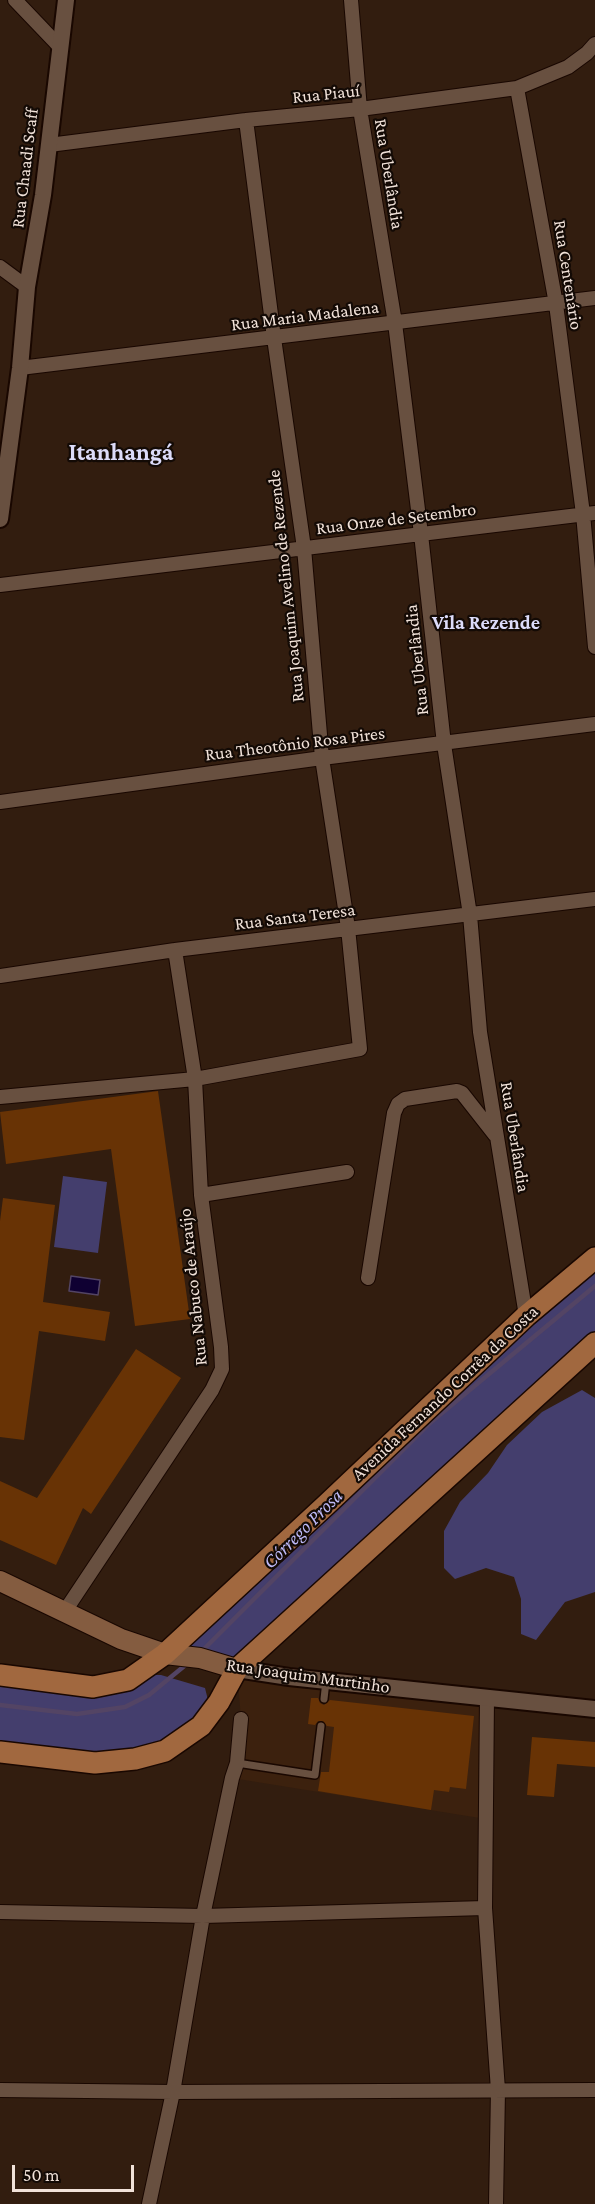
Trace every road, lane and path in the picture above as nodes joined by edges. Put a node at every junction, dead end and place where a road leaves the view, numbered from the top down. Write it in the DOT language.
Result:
graph roads {
  1 [pos="15,0"];
  2 [pos="66,0"];
  3 [pos="351,0"];
  4 [pos="595,44"];
  5 [pos="59,46"];
  6 [pos="517,88"];
  7 [pos="360,109"];
  8 [pos="246,120"];
  9 [pos="49,145"];
  10 [pos="0,267"];
  11 [pos="27,287"];
  12 [pos="595,297"];
  13 [pos="556,304"];
  14 [pos="395,323"];
  15 [pos="274,338"];
  16 [pos="20,368"];
  17 [pos="589,514"];
  18 [pos="0,519"];
  19 [pos="421,534"];
  20 [pos="304,548"];
  21 [pos="0,585"];
  22 [pos="595,647"];
  23 [pos="595,724"];
  24 [pos="444,744"];
  25 [pos="322,758"];
  26 [pos="0,802"];
  27 [pos="595,899"];
  28 [pos="470,915"];
  29 [pos="348,928"];
  30 [pos="175,950"];
  31 [pos="0,976"];
  32 [pos="195,1079"];
  33 [pos="0,1097"];
  34 [pos="496,1137"];
  35 [pos="347,1172"];
  36 [pos="201,1195"];
  37 [pos="595,1258"];
  38 [pos="368,1278"];
  39 [pos="526,1316"];
  40 [pos="595,1343"];
  41 [pos="0,1581"];
  42 [pos="65,1611"];
  43 [pos="174,1655"];
  44 [pos="232,1668"];
  45 [pos="0,1676"];
  46 [pos="326,1681"];
  47 [pos="487,1698"];
  48 [pos="324,1699"];
  49 [pos="595,1709"];
  50 [pos="241,1719"];
  51 [pos="321,1726"];
  52 [pos="0,1752"];
  53 [pos="237,1763"];
  54 [pos="485,1908"];
  55 [pos="0,1912"];
  56 [pos="203,1916"];
  57 [pos="0,2090"];
  58 [pos="498,2090"];
  59 [pos="595,2090"];
  60 [pos="173,2092"];
  61 [pos="149,2204"];
  62 [pos="496,2204"];
  1 -- 5 [label="street"];
  2 -- 5 [label="street, Rua Chaadi Scaff"];
  3 -- 7 [label="street, Rua Uberlândia"];
  4 -- 6 [label="street, Rua Piauí"];
  5 -- 9 [label="street, Rua Chaadi Scaff"];
  6 -- 7 [label="street, Rua Piauí"];
  6 -- 13 [label="street, Rua Centenário"];
  7 -- 8 [label="street, Rua Piauí"];
  7 -- 14 [label="street, Rua Uberlândia"];
  8 -- 9 [label="street, Rua Piauí"];
  8 -- 15 [label="street, Rua Joaquim Avelino de Rezende"];
  9 -- 11 [label="street, Rua Chaadi Scaff"];
  10 -- 11 [label="street"];
  11 -- 16 [label="street, Rua Chaadi Scaff"];
  12 -- 13 [label="street, Rua Maria Madalena"];
  13 -- 14 [label="street, Rua Maria Madalena"];
  13 -- 17 [label="street, Rua Centenário"];
  14 -- 15 [label="street, Rua Maria Madalena"];
  14 -- 19 [label="street, Rua Uberlândia"];
  15 -- 16 [label="street, Rua Maria Madalena"];
  15 -- 20 [label="street, Rua Joaquim Avelino de Rezende"];
  16 -- 18 [label="street, Rua Chaadi Scaff"];
  17 -- 19 [label="street, Rua Onze de Setembro"];
  17 -- 22 [label="street, Rua Centenário"];
  19 -- 20 [label="street, Rua Onze de Setembro"];
  19 -- 24 [label="street, Rua Uberlândia"];
  20 -- 21 [label="street, Rua Onze de Setembro"];
  20 -- 25 [label="street, Rua Joaquim Avelino de Rezende"];
  23 -- 24 [label="street, Rua Theotônio Rosa Pires"];
  24 -- 25 [label="street, Rua Theotônio Rosa Pires"];
  24 -- 28 [label="street, Rua Uberlândia"];
  25 -- 26 [label="street, Rua Theotônio Rosa Pires"];
  25 -- 29 [label="street, Rua Joaquim Avelino de Rezende"];
  27 -- 28 [label="street, Rua Santa Teresa"];
  28 -- 29 [label="street, Rua Santa Teresa"];
  28 -- 34 [label="street, Rua Uberlândia"];
  29 -- 30 [label="street, Rua Santa Teresa"];
  29 -- 32 [label="street, Rua Joaquim Avelino de Rezende"];
  30 -- 31 [label="street, Rua Santa Teresa"];
  30 -- 32 [label="street, Rua Nabuco de Araújo"];
  32 -- 33 [label="street"];
  32 -- 36 [label="street, Rua Nabuco de Araújo"];
  34 -- 38 [label="street"];
  34 -- 39 [label="street, Rua Uberlândia"];
  35 -- 36 [label="street"];
  36 -- 42 [label="street, Rua Nabuco de Araújo"];
  37 -- 39 [label="main road, Avenida Fernando Corrêa da Costa"];
  39 -- 43 [label="main road, Avenida Fernando Corrêa da Costa"];
  40 -- 44 [label="main road"];
  41 -- 42 [label="main road, Rua Joaquim Murtinho"];
  42 -- 43 [label="main road, Rua Joaquim Murtinho"];
  43 -- 44 [label="main road, Rua Joaquim Murtinho"];
  43 -- 45 [label="main road, Avenida Fernando Corrêa da Costa"];
  44 -- 46 [label="street, Rua Joaquim Murtinho"];
  44 -- 52 [label="main road"];
  46 -- 47 [label="street, Rua Joaquim Murtinho"];
  46 -- 48 [label="lane"];
  47 -- 49 [label="street, Rua Joaquim Murtinho"];
  47 -- 54 [label="street"];
  50 -- 53 [label="street"];
  51 -- 53 [label="lane"];
  53 -- 56 [label="street"];
  54 -- 56 [label="street"];
  54 -- 58 [label="street"];
  55 -- 56 [label="street"];
  56 -- 60 [label="street"];
  57 -- 60 [label="street"];
  58 -- 59 [label="street"];
  58 -- 60 [label="street"];
  58 -- 62 [label="street"];
  60 -- 61 [label="street"];
}
